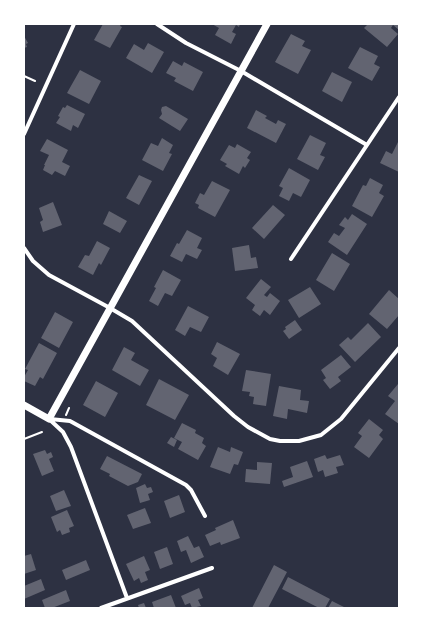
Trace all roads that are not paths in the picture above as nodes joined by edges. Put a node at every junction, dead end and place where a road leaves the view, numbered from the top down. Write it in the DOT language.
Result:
graph roads {
  1 [pos="74,24"];
  2 [pos="157,24"];
  3 [pos="267,24"];
  4 [pos="240,71"];
  5 [pos="399,97"];
  6 [pos="24,134"];
  7 [pos="367,144"];
  8 [pos="24,248"];
  9 [pos="291,260"];
  10 [pos="110,308"];
  11 [pos="399,348"];
  12 [pos="24,405"];
  13 [pos="49,419"];
  14 [pos="205,516"];
  15 [pos="212,568"];
  16 [pos="127,598"];
  17 [pos="101,608"];
  1 -- 6 [label="street"];
  2 -- 4 [label="street"];
  3 -- 4 [label="street"];
  4 -- 7 [label="street"];
  4 -- 10 [label="street"];
  5 -- 7 [label="street"];
  7 -- 9 [label="street"];
  8 -- 10 [label="street"];
  10 -- 11 [label="street"];
  10 -- 13 [label="street"];
  12 -- 13 [label="street"];
  13 -- 14 [label="street"];
  13 -- 16 [label="street"];
  15 -- 16 [label="street"];
  16 -- 17 [label="street"];
}
